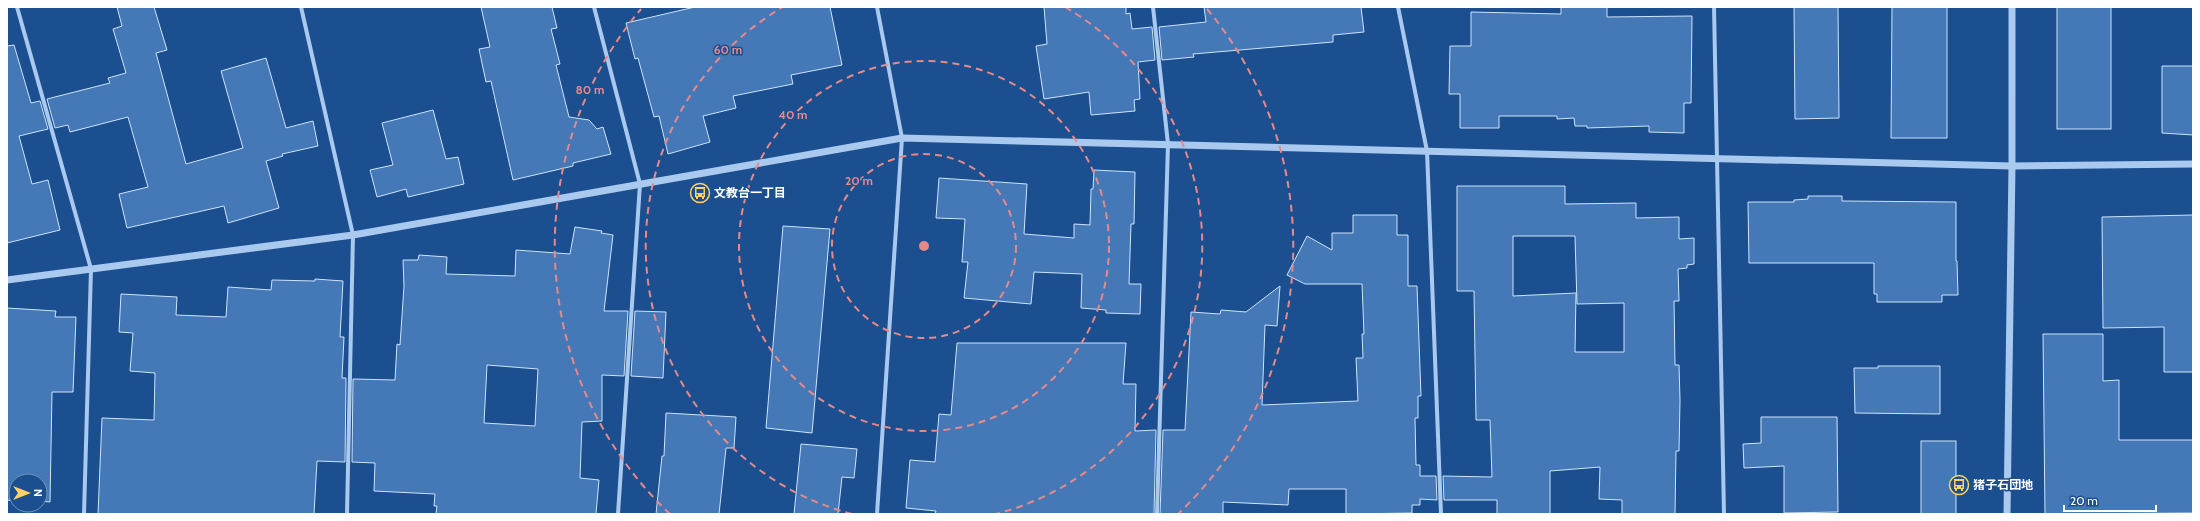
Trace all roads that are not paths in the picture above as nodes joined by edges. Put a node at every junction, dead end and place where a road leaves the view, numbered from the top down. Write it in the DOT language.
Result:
graph roads {
  1 [pos="17,7"];
  2 [pos="301,7"];
  3 [pos="594,7"];
  4 [pos="877,7"];
  5 [pos="1153,7"];
  6 [pos="1398,7"];
  7 [pos="1714,7"];
  8 [pos="2012,7"];
  9 [pos="902,138"];
  10 [pos="1168,144"];
  11 [pos="1427,151"];
  12 [pos="1717,158"];
  13 [pos="2193,164"];
  14 [pos="2012,166"];
  15 [pos="640,184"];
  16 [pos="353,235"];
  17 [pos="91,269"];
  18 [pos="7,280"];
  19 [pos="84,514"];
  20 [pos="347,514"];
  21 [pos="618,514"];
  22 [pos="877,514"];
  23 [pos="1157,514"];
  24 [pos="1441,514"];
  25 [pos="1724,514"];
  26 [pos="2007,514"];
  1 -- 17 [label="street"];
  2 -- 16 [label="street"];
  3 -- 15 [label="street"];
  4 -- 9 [label="street"];
  5 -- 10 [label="street"];
  6 -- 11 [label="street"];
  7 -- 12 [label="street"];
  8 -- 14 [label="street"];
  9 -- 10 [label="street"];
  9 -- 15 [label="street"];
  9 -- 22 [label="street"];
  10 -- 11 [label="street"];
  10 -- 23 [label="street"];
  11 -- 12 [label="street"];
  11 -- 24 [label="street"];
  12 -- 14 [label="street"];
  12 -- 25 [label="street"];
  13 -- 14 [label="street"];
  14 -- 26 [label="street"];
  15 -- 16 [label="street"];
  15 -- 21 [label="street"];
  16 -- 17 [label="street"];
  16 -- 20 [label="street"];
  17 -- 18 [label="street"];
  17 -- 19 [label="street"];
}
